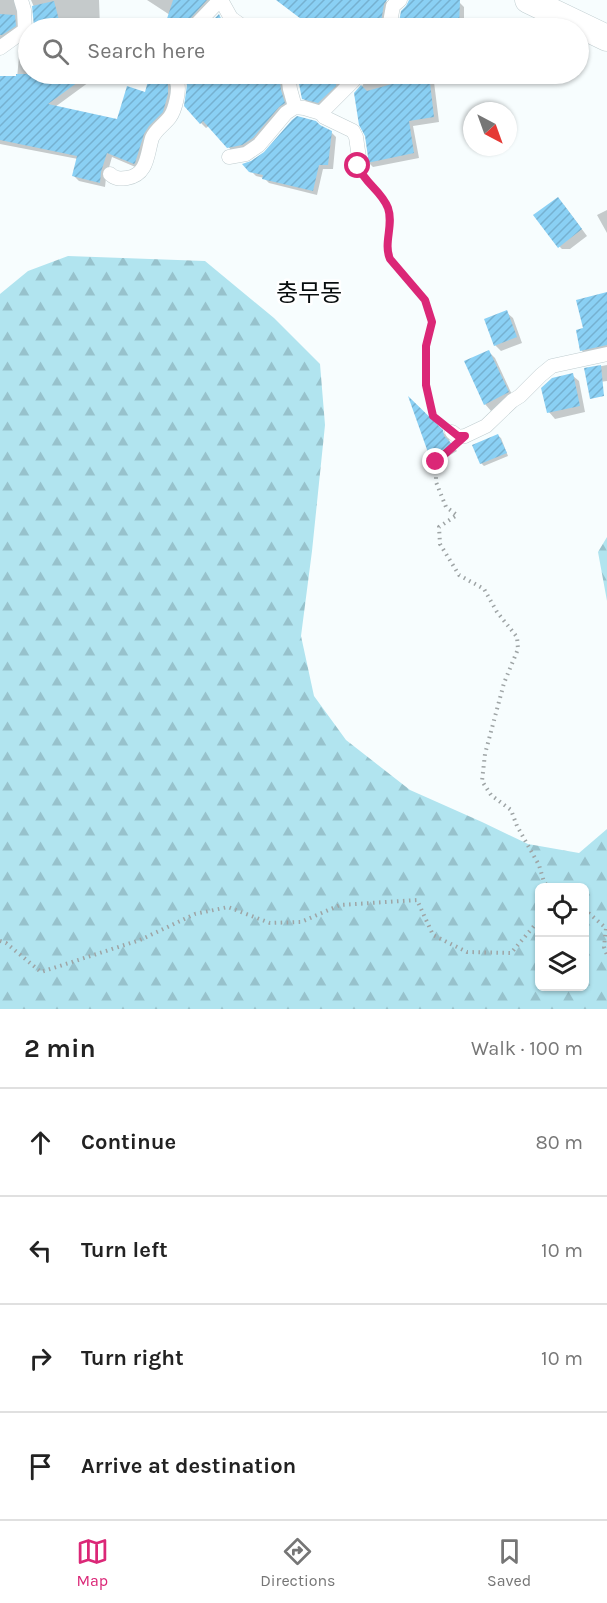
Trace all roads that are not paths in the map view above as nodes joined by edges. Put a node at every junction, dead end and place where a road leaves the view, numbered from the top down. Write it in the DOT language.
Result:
graph roads {
  1 [pos="21,0"];
  2 [pos="220,0"];
  3 [pos="400,0"];
  4 [pos="528,0"];
  5 [pos="24,18"];
  6 [pos="202,18"];
  7 [pos="231,18"];
  8 [pos="391,18"];
  9 [pos="565,18"];
  10 [pos="589,29"];
  11 [pos="18,35"];
  12 [pos="607,38"];
  13 [pos="0,48"];
  14 [pos="178,84"];
  15 [pos="289,84"];
  16 [pos="350,84"];
  17 [pos="295,107"];
  18 [pos="321,113"];
  19 [pos="229,157"];
  20 [pos="359,159"];
  21 [pos="110,174"];
  22 [pos="607,354"];
  23 [pos="459,434"];
  1 -- 5 [label="lane"];
  2 -- 6 [label="lane"];
  2 -- 7 [label="lane"];
  3 -- 8 [label="lane"];
  4 -- 9 [label="street"];
  10 -- 12 [label="street"];
  11 -- 13 [label="lane"];
  14 -- 21 [label="lane"];
  15 -- 17 [label="lane"];
  16 -- 18 [label="lane"];
  17 -- 18 [label="lane"];
  17 -- 19 [label="lane"];
  18 -- 20 [label="lane"];
  22 -- 23 [label="lane"];
}
